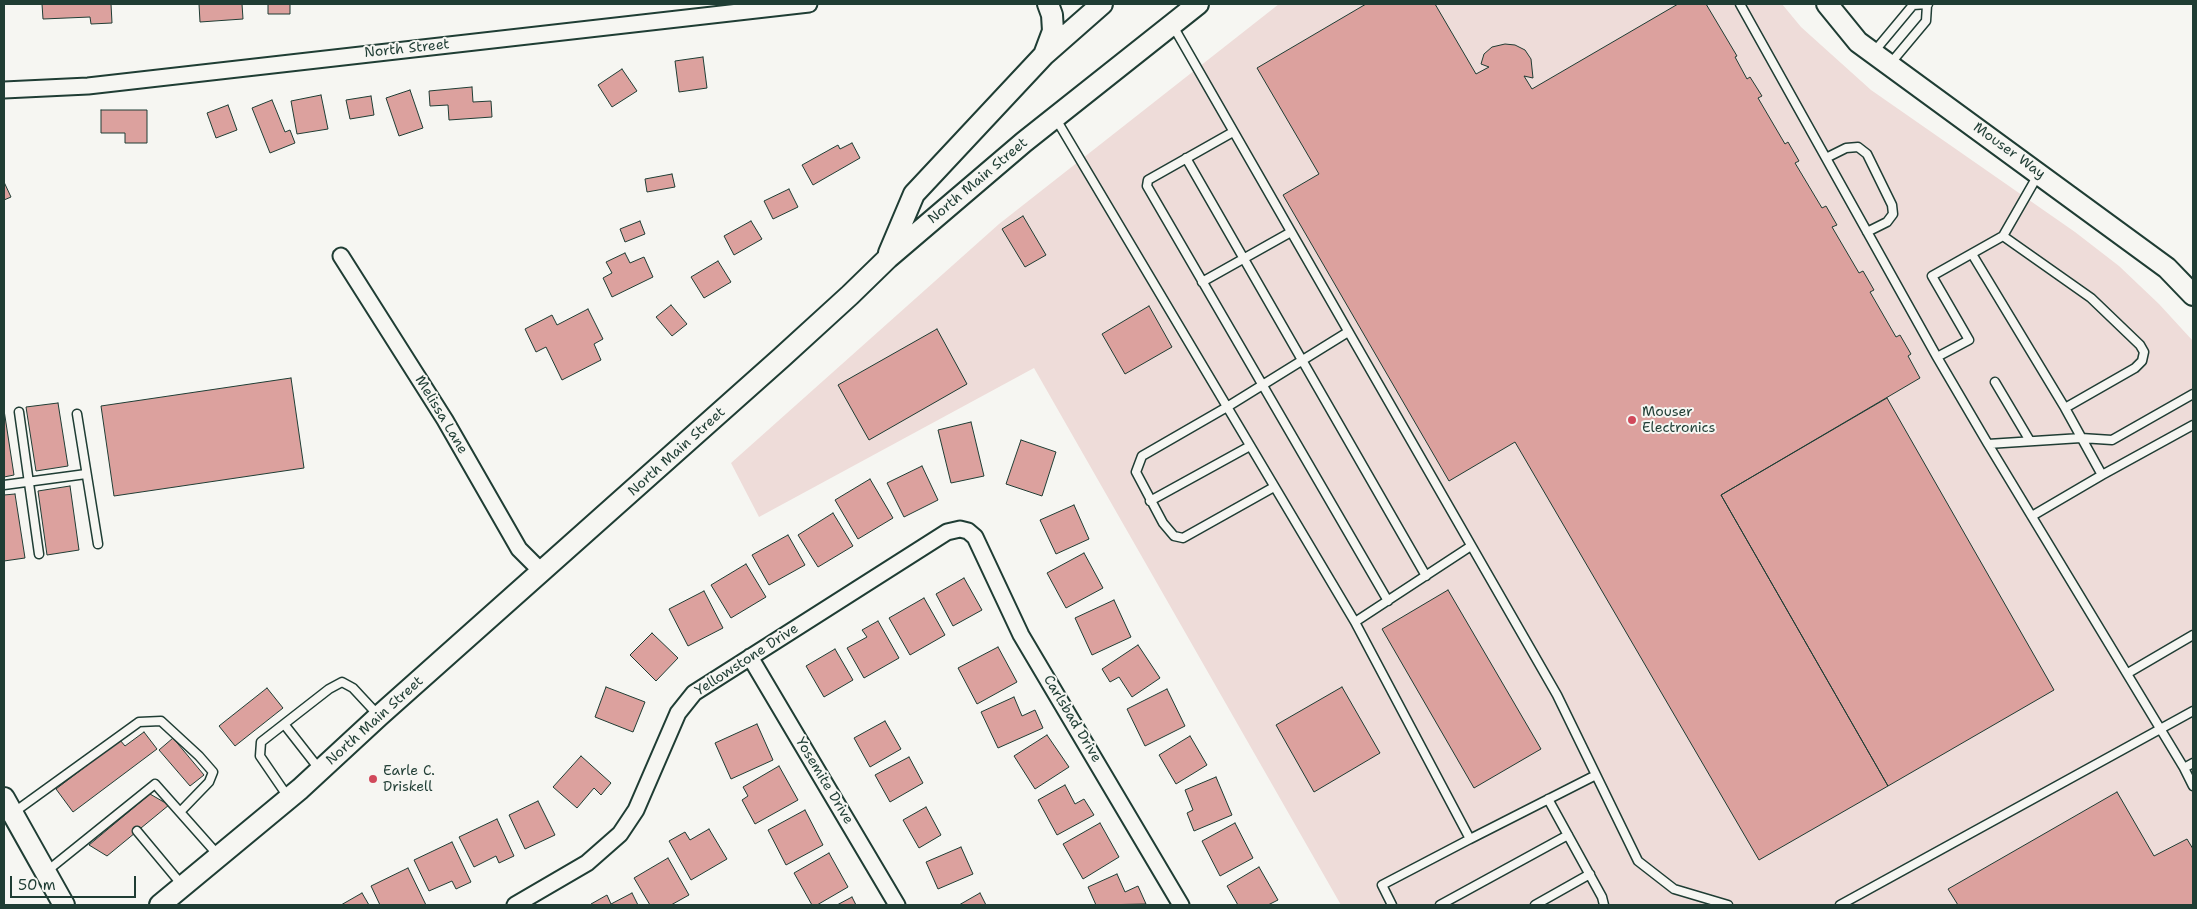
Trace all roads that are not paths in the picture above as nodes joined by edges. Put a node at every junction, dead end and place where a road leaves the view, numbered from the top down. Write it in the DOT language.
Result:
graph roads {
  1 [pos="809,4"];
  2 [pos="1048,4"];
  3 [pos="1102,4"];
  4 [pos="1198,4"];
  5 [pos="1740,4"];
  6 [pos="1828,4"];
  7 [pos="1928,4"];
  8 [pos="1172,24"];
  9 [pos="1044,55"];
  10 [pos="1881,59"];
  11 [pos="4,90"];
  12 [pos="1055,117"];
  13 [pos="1234,132"];
  14 [pos="1186,158"];
  15 [pos="1826,158"];
  16 [pos="2039,173"];
  17 [pos="1291,232"];
  18 [pos="1867,232"];
  19 [pos="2003,236"];
  20 [pos="1972,254"];
  21 [pos="341,256"];
  22 [pos="888,258"];
  23 [pos="1244,259"];
  24 [pos="1202,282"];
  25 [pos="2193,295"];
  26 [pos="1348,332"];
  27 [pos="1937,357"];
  28 [pos="1302,360"];
  29 [pos="1995,382"];
  30 [pos="1262,385"];
  31 [pos="2193,394"];
  32 [pos="1227,407"];
  33 [pos="2065,408"];
  34 [pos="19,412"];
  35 [pos="78,414"];
  36 [pos="2193,425"];
  37 [pos="2081,438"];
  38 [pos="2030,441"];
  39 [pos="1988,444"];
  40 [pos="1250,446"];
  41 [pos="86,474"];
  42 [pos="2102,475"];
  43 [pos="29,482"];
  44 [pos="4,485"];
  45 [pos="1274,487"];
  46 [pos="1150,502"];
  47 [pos="2032,516"];
  48 [pos="968,531"];
  49 [pos="98,544"];
  50 [pos="1471,546"];
  51 [pos="39,554"];
  52 [pos="542,572"];
  53 [pos="1426,576"];
  54 [pos="1388,601"];
  55 [pos="1355,622"];
  56 [pos="2193,635"];
  57 [pos="750,657"];
  58 [pos="2128,673"];
  59 [pos="2193,711"];
  60 [pos="379,716"];
  61 [pos="284,724"];
  62 [pos="2161,728"];
  63 [pos="2193,763"];
  64 [pos="2184,768"];
  65 [pos="321,771"];
  66 [pos="1596,775"];
  67 [pos="2193,786"];
  68 [pos="289,799"];
  69 [pos="1548,799"];
  70 [pos="8,806"];
  71 [pos="180,812"];
  72 [pos="137,831"];
  73 [pos="1568,835"];
  74 [pos="1470,839"];
  75 [pos="219,856"];
  76 [pos="46,872"];
  77 [pos="1590,874"];
  78 [pos="183,886"];
  79 [pos="64,905"];
  80 [pos="160,905"];
  81 [pos="515,905"];
  82 [pos="897,905"];
  83 [pos="1181,905"];
  84 [pos="1392,905"];
  85 [pos="1440,905"];
  86 [pos="1535,905"];
  87 [pos="1604,905"];
  88 [pos="1728,905"];
  89 [pos="1840,905"];
  1 -- 11 [label="street, North Street"];
  2 -- 9 [label="main road"];
  3 -- 9 [label="main road"];
  4 -- 8 [label="main road, North Main Street"];
  5 -- 15 [label="lane"];
  6 -- 10 [label="main road, Mouser Way"];
  7 -- 10 [label="lane"];
  7 -- 10 [label="lane"];
  8 -- 12 [label="main road, North Main Street"];
  8 -- 13 [label="lane"];
  9 -- 22 [label="main road"];
  10 -- 16 [label="main road, Mouser Way"];
  12 -- 22 [label="main road, North Main Street"];
  12 -- 32 [label="lane"];
  13 -- 14 [label="lane"];
  13 -- 17 [label="lane"];
  14 -- 23 [label="lane"];
  14 -- 24 [label="lane"];
  15 -- 18 [label="lane"];
  15 -- 18 [label="lane"];
  16 -- 19 [label="lane"];
  16 -- 25 [label="main road, Mouser Way"];
  17 -- 23 [label="lane"];
  17 -- 26 [label="lane"];
  18 -- 27 [label="lane"];
  19 -- 20 [label="lane"];
  19 -- 33 [label="lane"];
  20 -- 27 [label="lane"];
  20 -- 33 [label="lane"];
  21 -- 52 [label="street, Melissa Lane"];
  22 -- 52 [label="main road, North Main Street"];
  23 -- 24 [label="lane"];
  23 -- 28 [label="lane"];
  24 -- 30 [label="lane"];
  26 -- 28 [label="lane"];
  26 -- 50 [label="lane"];
  27 -- 39 [label="lane"];
  28 -- 30 [label="lane"];
  28 -- 53 [label="lane"];
  29 -- 38 [label="lane"];
  30 -- 32 [label="lane"];
  30 -- 54 [label="lane"];
  31 -- 37 [label="lane"];
  32 -- 40 [label="lane"];
  32 -- 46 [label="lane"];
  33 -- 37 [label="lane"];
  34 -- 43 [label="lane"];
  35 -- 41 [label="lane"];
  36 -- 42 [label="lane"];
  37 -- 38 [label="lane"];
  37 -- 42 [label="lane"];
  38 -- 39 [label="lane"];
  39 -- 47 [label="lane"];
  40 -- 45 [label="lane"];
  40 -- 46 [label="lane"];
  41 -- 43 [label="lane"];
  41 -- 49 [label="lane"];
  42 -- 47 [label="lane"];
  43 -- 44 [label="lane"];
  43 -- 51 [label="lane"];
  45 -- 46 [label="lane"];
  45 -- 55 [label="lane"];
  47 -- 58 [label="lane"];
  48 -- 57 [label="street, Yellowstone Drive"];
  48 -- 83 [label="street, Carlsbad Drive"];
  50 -- 53 [label="lane"];
  50 -- 66 [label="lane"];
  52 -- 60 [label="main road, North Main Street"];
  53 -- 54 [label="lane"];
  54 -- 55 [label="lane"];
  55 -- 74 [label="lane"];
  56 -- 58 [label="lane"];
  57 -- 81 [label="street, Yellowstone Drive"];
  57 -- 82 [label="street, Yosemite Drive"];
  58 -- 62 [label="lane"];
  59 -- 62 [label="lane"];
  60 -- 61 [label="lane"];
  60 -- 65 [label="main road, North Main Street"];
  61 -- 65 [label="lane"];
  61 -- 68 [label="lane"];
  62 -- 64 [label="lane"];
  62 -- 89 [label="lane"];
  63 -- 64 [label="lane"];
  64 -- 67 [label="lane"];
  65 -- 68 [label="main road, North Main Street"];
  66 -- 69 [label="lane"];
  66 -- 88 [label="lane"];
  68 -- 75 [label="main road, North Main Street"];
  69 -- 73 [label="lane"];
  69 -- 74 [label="lane"];
  70 -- 71 [label="lane"];
  70 -- 76 [label="main road"];
  71 -- 75 [label="lane"];
  71 -- 76 [label="lane"];
  72 -- 78 [label="lane"];
  73 -- 77 [label="lane"];
  73 -- 85 [label="lane"];
  74 -- 84 [label="lane"];
  75 -- 78 [label="main road, North Main Street"];
  76 -- 79 [label="main road"];
  77 -- 86 [label="lane"];
  77 -- 87 [label="lane"];
  78 -- 80 [label="main road, North Main Street"];
}
